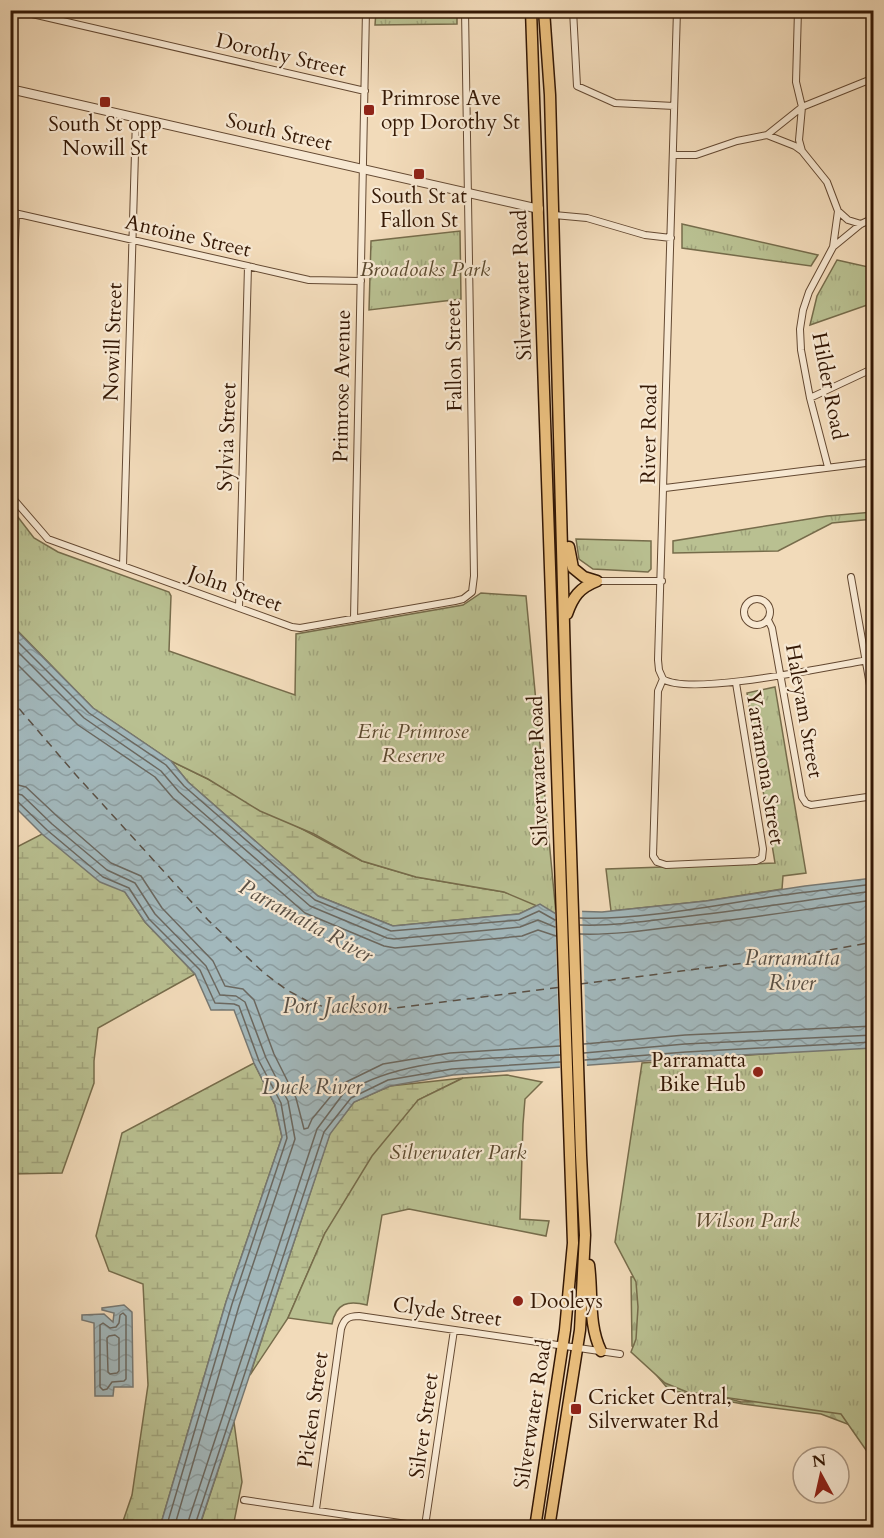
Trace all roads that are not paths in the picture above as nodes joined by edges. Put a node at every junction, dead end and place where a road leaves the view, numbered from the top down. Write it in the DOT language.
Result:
graph roads {
  1 [pos="15,10"];
  2 [pos="366,10"];
  3 [pos="465,10"];
  4 [pos="526,10"];
  5 [pos="531,10"];
  6 [pos="544,10"];
  7 [pos="552,10"];
  8 [pos="573,10"];
  9 [pos="677,10"];
  10 [pos="798,10"];
  11 [pos="532,38"];
  12 [pos="550,78"];
  13 [pos="873,78"];
  14 [pos="10,89"];
  15 [pos="364,91"];
  16 [pos="674,106"];
  17 [pos="802,107"];
  18 [pos="136,118"];
  19 [pos="767,135"];
  20 [pos="802,151"];
  21 [pos="673,155"];
  22 [pos="363,170"];
  23 [pos="468,193"];
  24 [pos="539,209"];
  25 [pos="838,211"];
  26 [pos="13,212"];
  27 [pos="554,215"];
  28 [pos="873,219"];
  29 [pos="861,224"];
  30 [pos="671,238"];
  31 [pos="132,240"];
  32 [pos="833,247"];
  33 [pos="248,266"];
  34 [pos="361,281"];
  35 [pos="873,368"];
  36 [pos="10,373"];
  37 [pos="810,398"];
  38 [pos="873,462"];
  39 [pos="828,467"];
  40 [pos="562,477"];
  41 [pos="665,488"];
  42 [pos="10,495"];
  43 [pos="123,566"];
  44 [pos="851,577"];
  45 [pos="597,581"];
  46 [pos="662,581"];
  47 [pos="472,592"];
  48 [pos="239,608"];
  49 [pos="354,619"];
  50 [pos="768,620"];
  51 [pos="564,624"];
  52 [pos="873,659"];
  53 [pos="865,660"];
  54 [pos="781,675"];
  55 [pos="663,679"];
  56 [pos="736,683"];
  57 [pos="873,708"];
  58 [pos="873,796"];
  59 [pos="762,858"];
  60 [pos="567,875"];
  61 [pos="585,1235"];
  62 [pos="347,1318"];
  63 [pos="454,1330"];
  64 [pos="563,1346"];
  65 [pos="577,1348"];
  66 [pos="601,1351"];
  67 [pos="620,1354"];
  68 [pos="244,1500"];
  69 [pos="315,1509"];
  70 [pos="410,1526"];
  71 [pos="425,1526"];
  72 [pos="434,1527"];
  73 [pos="535,1527"];
  74 [pos="549,1527"];
  1 -- 15 [label="street, Dorothy Street"];
  2 -- 15 [label="street, Primrose Avenue"];
  3 -- 23 [label="street, Fallon Street"];
  4 -- 11 [label="highway"];
  5 -- 11 [label="highway, Silverwater Road"];
  6 -- 12 [label="highway, Silverwater Road"];
  7 -- 12 [label="highway"];
  8 -- 16 [label="street"];
  9 -- 16 [label="street, River Road"];
  10 -- 17 [label="street"];
  11 -- 24 [label="highway, Silverwater Road"];
  12 -- 27 [label="highway, Silverwater Road"];
  13 -- 17 [label="street"];
  14 -- 18 [label="street, South Street"];
  15 -- 22 [label="street, Primrose Avenue"];
  16 -- 21 [label="street, River Road"];
  17 -- 19 [label="street"];
  17 -- 20 [label="street"];
  18 -- 22 [label="street, South Street"];
  18 -- 31 [label="street, Nowill Street"];
  19 -- 20 [label="street"];
  19 -- 21 [label="street"];
  20 -- 25 [label="street, Hilder Road"];
  21 -- 30 [label="street, River Road"];
  22 -- 23 [label="street, South Street"];
  22 -- 34 [label="street, Primrose Avenue"];
  23 -- 24 [label="street, South Street"];
  23 -- 47 [label="street, Fallon Street"];
  24 -- 60 [label="highway, Silverwater Road"];
  25 -- 29 [label="street"];
  25 -- 32 [label="street, Hilder Road"];
  26 -- 31 [label="street, Antoine Street"];
  26 -- 36 [label="street"];
  27 -- 30 [label="street"];
  27 -- 40 [label="highway, Silverwater Road"];
  28 -- 29 [label="street"];
  29 -- 32 [label="street"];
  30 -- 41 [label="street, River Road"];
  31 -- 33 [label="street, Antoine Street"];
  31 -- 43 [label="street, Nowill Street"];
  32 -- 37 [label="street, Hilder Road"];
  33 -- 34 [label="street, Antoine Street"];
  33 -- 48 [label="street, Sylvia Street"];
  34 -- 49 [label="street, Primrose Avenue"];
  35 -- 37 [label="street"];
  37 -- 39 [label="street, Hilder Road"];
  38 -- 39 [label="street"];
  39 -- 41 [label="street"];
  40 -- 45 [label="highway"];
  40 -- 51 [label="highway, Silverwater Road"];
  41 -- 46 [label="street, River Road"];
  42 -- 43 [label="street, John Street"];
  43 -- 48 [label="street, John Street"];
  44 -- 53 [label="street"];
  45 -- 46 [label="street"];
  45 -- 51 [label="highway"];
  46 -- 55 [label="street, River Road"];
  47 -- 49 [label="street, John Street"];
  48 -- 49 [label="street, John Street"];
  50 -- 50 [label="street, Haleyam Street"];
  50 -- 54 [label="street, Haleyam Street"];
  51 -- 60 [label="highway, Silverwater Road"];
  52 -- 53 [label="street"];
  53 -- 54 [label="street"];
  53 -- 57 [label="street"];
  54 -- 56 [label="street"];
  54 -- 58 [label="street, Haleyam Street"];
  55 -- 56 [label="street"];
  55 -- 59 [label="street, River Road"];
  56 -- 59 [label="street, Yarramona Street"];
  60 -- 61 [label="highway, Silverwater Road"];
  60 -- 64 [label="highway, Silverwater Road"];
  61 -- 65 [label="highway, Silverwater Road"];
  61 -- 66 [label="highway"];
  62 -- 63 [label="street, Clyde Street"];
  62 -- 69 [label="street, Picken Street"];
  63 -- 64 [label="street, Clyde Street"];
  63 -- 71 [label="street, Silver Street"];
  64 -- 65 [label="street, Clyde Street"];
  64 -- 73 [label="highway, Silverwater Road"];
  65 -- 66 [label="street, Clyde Street"];
  65 -- 74 [label="highway, Silverwater Road"];
  66 -- 67 [label="street, Clyde Street"];
  68 -- 69 [label="street"];
  69 -- 70 [label="street"];
  70 -- 71 [label="street"];
  71 -- 72 [label="street"];
}
